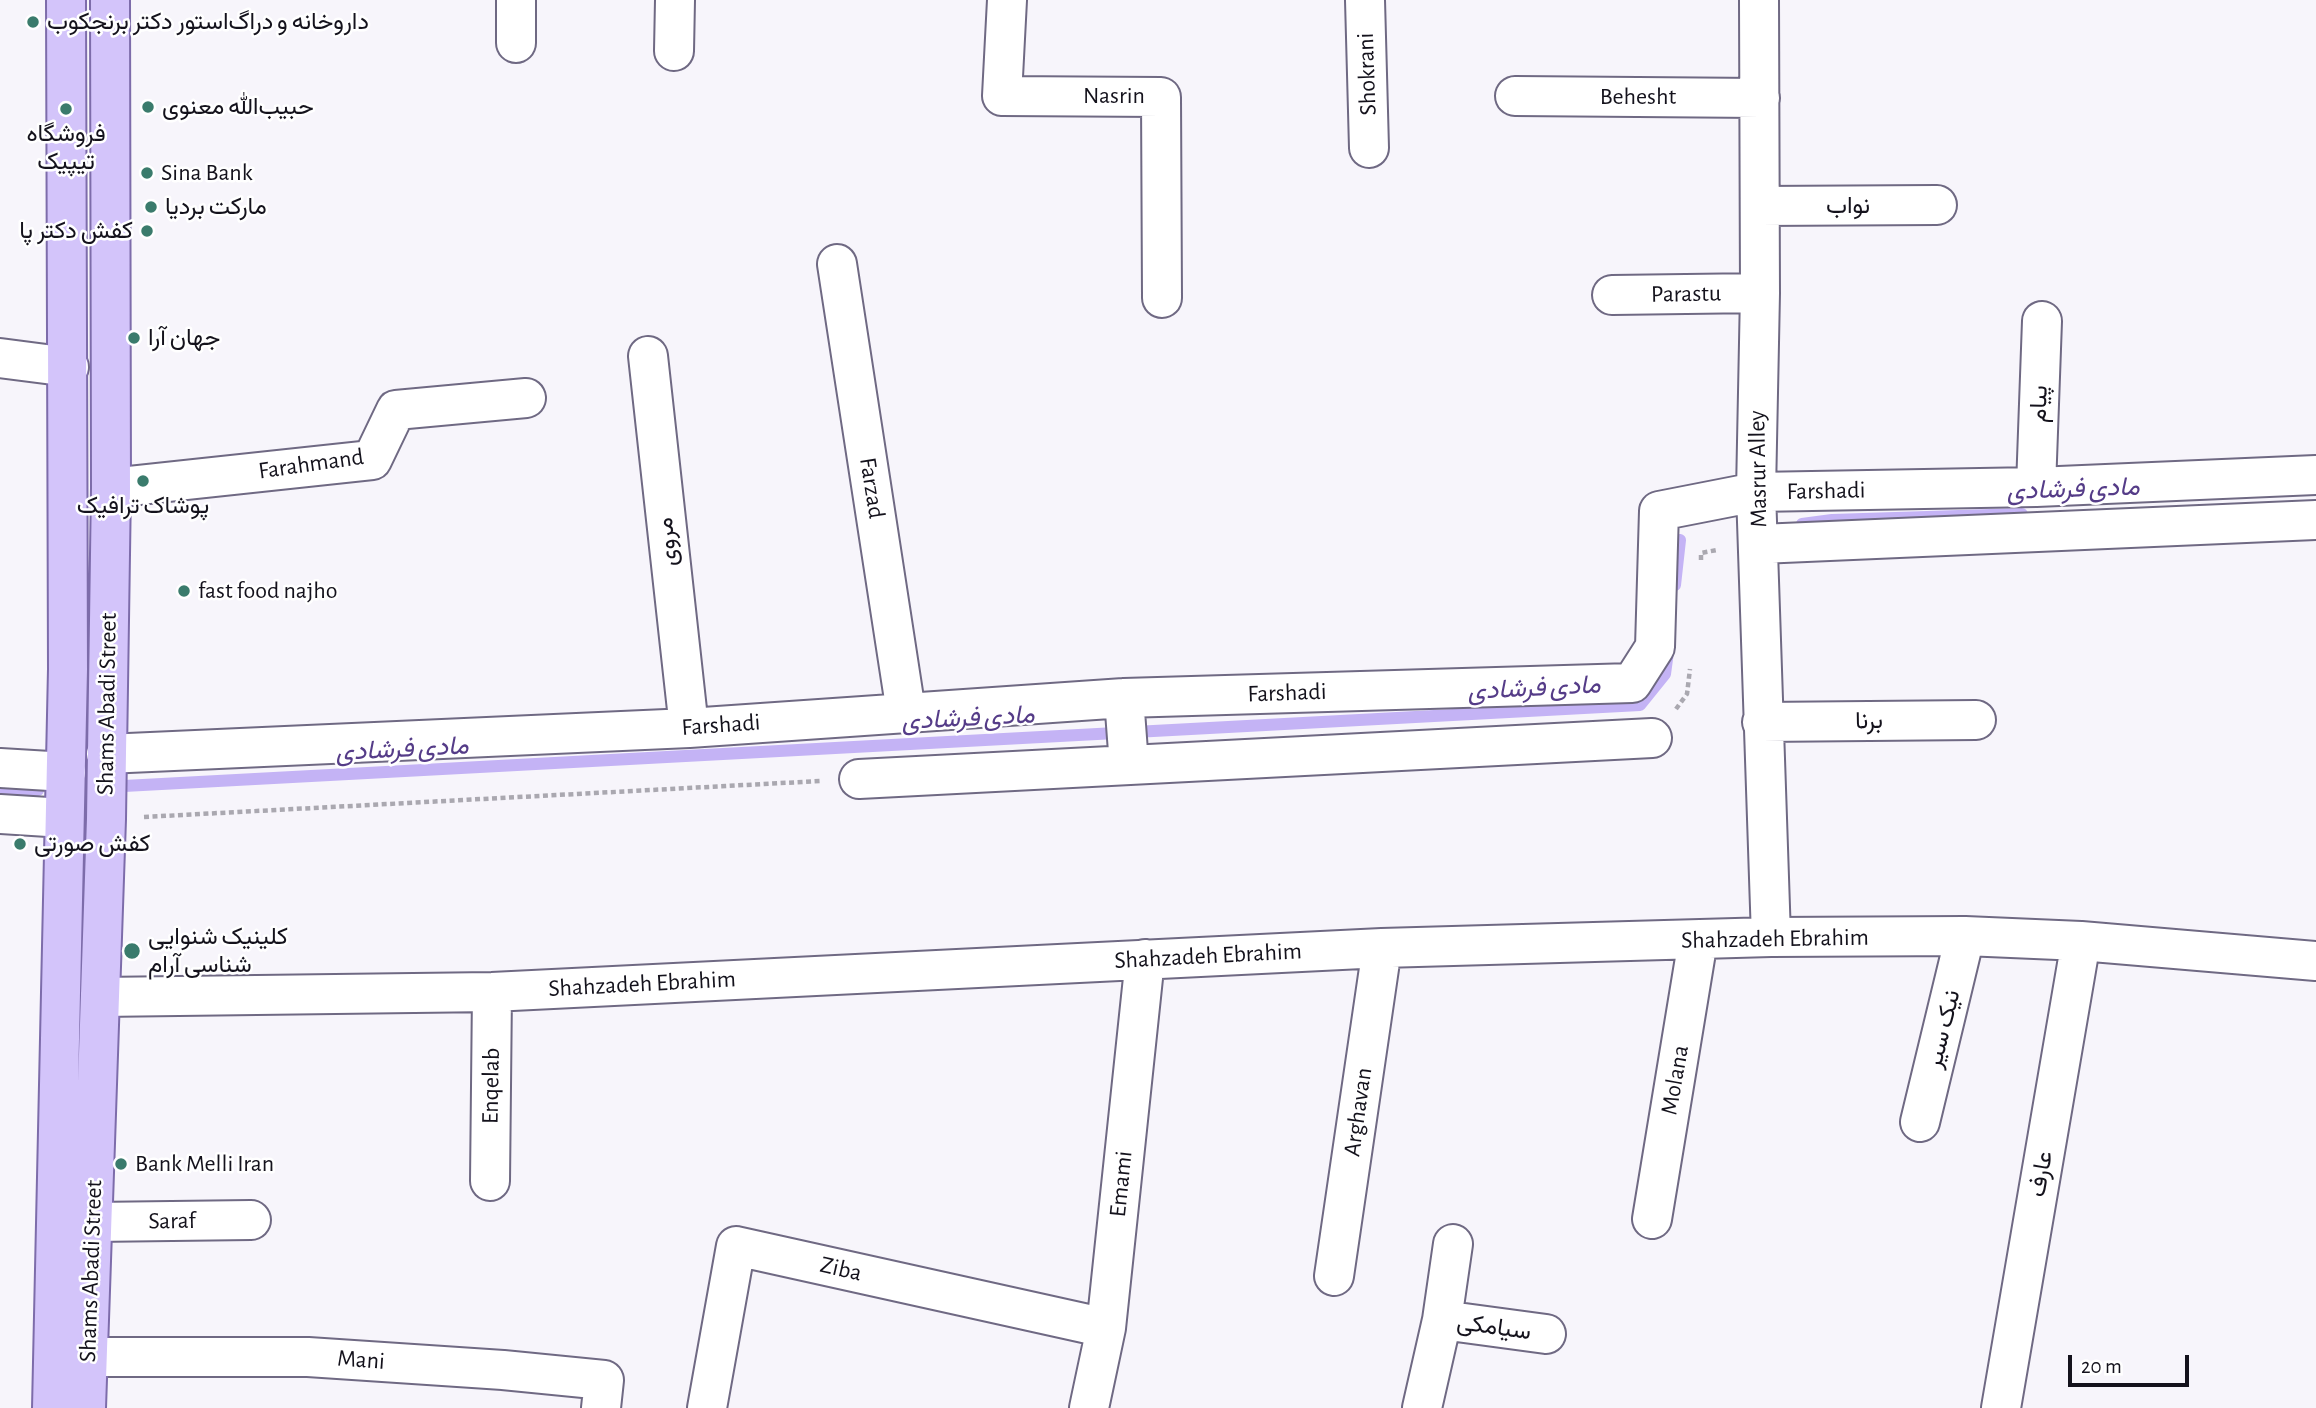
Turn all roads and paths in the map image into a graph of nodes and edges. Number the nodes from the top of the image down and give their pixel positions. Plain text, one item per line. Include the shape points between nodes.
1 (66, 0) edge
2 (110, 0) edge
3 (516, 0) edge
4 (676, 0) edge
5 (1007, 0) edge
6 (1365, 0) edge
7 (1759, 0) edge
8 (516, 43) dead end
9 (674, 51) dead end
10 (1515, 96) dead end
11 (1760, 97) junction
12 (1369, 148) dead end
13 (1937, 205) dead end
14 (1760, 206) junction
15 (837, 264) dead end
16 (1760, 293) junction
17 (1612, 295) dead end
18 (1162, 299) dead end
19 (2042, 321) dead end
20 (648, 356) dead end
21 (0, 358) edge
22 (69, 366) junction
23 (526, 398) dead end
24 (2316, 475) edge
25 (2036, 487) junction
26 (111, 488) junction
27 (1756, 492) junction
28 (2316, 520) edge
29 (1760, 544) junction
30 (1124, 698) junction
31 (906, 712) junction
32 (1976, 720) dead end
33 (1762, 722) junction
34 (689, 728) junction
35 (1652, 738) dead end
36 (106, 754) junction
37 (1129, 765) junction
38 (0, 768) edge
39 (66, 772) junction
40 (859, 779) joint
41 (0, 814) edge
42 (64, 818) junction
43 (106, 819) junction
44 (1965, 936) junction
45 (1771, 937) junction
46 (1698, 940) junction
47 (2081, 941) junction
48 (1382, 948) junction
49 (1145, 959) junction
50 (2316, 961) edge
51 (492, 992) junction
52 (100, 997) junction
53 (1920, 1122) dead end
54 (490, 1181) dead end
55 (1652, 1219) dead end
56 (251, 1220) dead end
57 (93, 1222) junction
58 (1453, 1244) dead end
59 (1334, 1276) dead end
60 (1442, 1320) junction
61 (1106, 1328) junction
62 (1546, 1334) dead end
63 (88, 1357) junction
64 (52, 1408) edge
65 (86, 1408) edge
66 (601, 1408) edge
67 (707, 1408) edge
68 (1089, 1408) edge
69 (1422, 1408) edge
70 (2001, 1408) edge

1 - 22 main road, Shams Abadi Street
2 - 26 main road, Shams Abadi Street
3 - 8 street
4 - 9 street
5 - 18 street, Nasrin via 1002,96 1161,97
6 - 12 street, Shokrani
7 - 11 street, Masrur Alley
10 - 11 street, Behesht
11 - 14 street, Masrur Alley
13 - 14 street, نواب
14 - 16 street, Masrur Alley
15 - 31 street, Farzad
16 - 17 street, Parastu
16 - 27 street, Masrur Alley
19 - 25 street, پیام
20 - 34 street, مروی
21 - 22 street
22 - 39 main road, Shams Abadi Street
23 - 26 street, Farahmand via 397,410 372,460
24 - 25 street, Farshadi
25 - 27 street, Farshadi
26 - 36 main road, Shams Abadi Street
27 - 29 street, Masrur Alley
27 - 30 street, Farshadi via 1659,511 1655,647 1632,683
28 - 29 street, Farshadi
29 - 33 street, Masrur Alley
30 - 31 street, Farshadi
30 - 37 street
31 - 34 street, Farshadi
32 - 33 street, برنا
33 - 45 street, Masrur Alley
34 - 36 street, Farshadi
35 - 37 street
36 - 43 main road, Shams Abadi Street
37 - 40 street
38 - 39 street
39 - 42 main road, Shams Abadi Street
40 - 43 path
41 - 42 street
42 - 64 main road, Shams Abadi Street
43 - 52 main road, Shams Abadi Street
44 - 45 street, Shahzadeh Ebrahim
44 - 47 street, Shahzadeh Ebrahim
44 - 53 street, نیک سیر
45 - 46 street, Shahzadeh Ebrahim
46 - 48 street, Shahzadeh Ebrahim
46 - 55 street, Molana
47 - 50 street, Shahzadeh Ebrahim
47 - 70 street, عارف
48 - 49 street, Shahzadeh Ebrahim
48 - 59 street, Arghavan
49 - 51 street, Shahzadeh Ebrahim
49 - 61 street, Emami
51 - 52 street, Shahzadeh Ebrahim
51 - 54 street, Enqelab
52 - 57 main road, Shams Abadi Street
56 - 57 street, Saraf
57 - 63 main road, Shams Abadi Street
58 - 60 street
60 - 62 street, سیامکی
60 - 69 street
61 - 67 street, Ziba via 736,1246
61 - 68 street, Emami
63 - 65 main road, Shams Abadi Street
63 - 66 street, Mani via 308,1357 516,1371 604,1380

